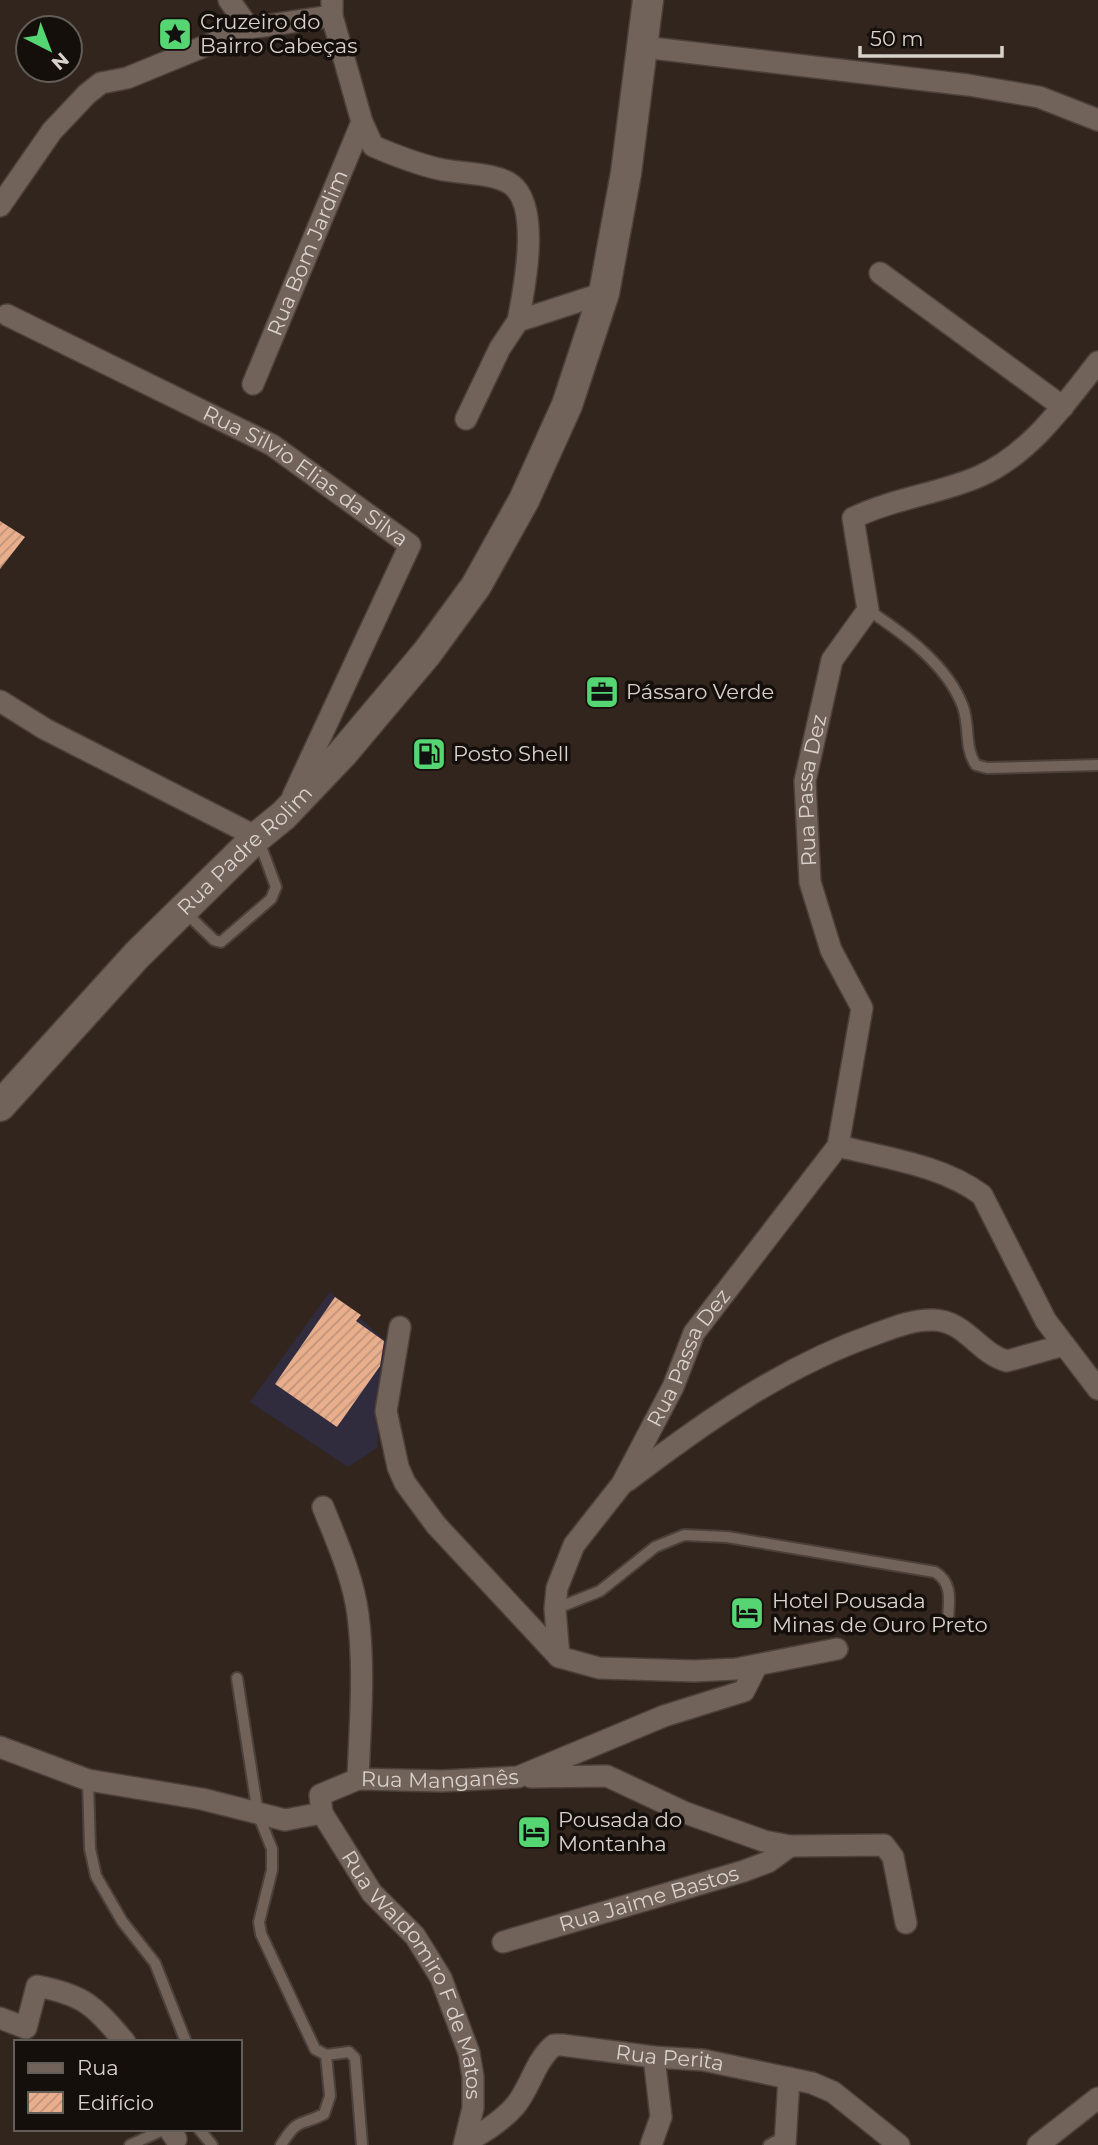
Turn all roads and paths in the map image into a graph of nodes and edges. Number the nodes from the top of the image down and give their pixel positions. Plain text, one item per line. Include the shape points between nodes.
1 (229, 0) edge
2 (648, 0) edge
3 (332, 8) edge
4 (249, 28) junction
5 (643, 47) junction
6 (1098, 120) edge
7 (362, 121) junction
8 (0, 206) edge
9 (880, 273) dead end
10 (604, 293) junction
11 (7, 315) dead end
12 (518, 321) junction
13 (1098, 362) edge
14 (253, 384) dead end
15 (1063, 407) junction
16 (466, 419) dead end
17 (868, 610) junction
18 (0, 701) edge
19 (1098, 765) edge
20 (284, 815) junction
21 (257, 837) junction
22 (183, 910) junction
23 (0, 1105) edge
24 (838, 1146) junction
25 (400, 1326) dead end
26 (1064, 1345) junction
27 (1098, 1389) edge
28 (622, 1484) junction
29 (323, 1507) dead end
30 (555, 1609) junction
31 (948, 1619) dead end
32 (837, 1649) dead end
33 (559, 1657) junction
34 (757, 1665) junction
35 (237, 1678) dead end
36 (0, 1747) edge
37 (518, 1777) junction
38 (358, 1779) junction
39 (88, 1780) junction
40 (322, 1813) junction
41 (258, 1814) junction
42 (790, 1846) junction
43 (906, 1923) dead end
44 (503, 1942) dead end
45 (0, 2018) edge
46 (123, 2040) edge
47 (185, 2040) edge
48 (326, 2055) junction
49 (654, 2057) junction
50 (789, 2078) junction
51 (1098, 2098) edge
52 (170, 2132) edge
53 (779, 2142) edge
54 (464, 2144) edge
55 (130, 2145) edge
56 (281, 2145) edge
57 (362, 2145) edge
58 (651, 2145) edge
59 (900, 2145) edge
60 (1038, 2145) edge

1 - 4 street
2 - 5 main road, Rua Padre Rolim
3 - 4 street
3 - 7 street
4 - 8 street via 127,78 101,83 52,131
5 - 6 street via 968,85 1039,97
5 - 10 main road, Rua Padre Rolim
7 - 12 street via 373,146 439,169 514,187 524,211 528,257
7 - 14 street, Rua Bom Jardim
9 - 15 street
10 - 12 street
10 - 20 main road, Rua Padre Rolim via 561,417 524,500 476,586 427,653
11 - 20 street, Rua Silvio Elias da Silva via 272,444 410,545
12 - 16 street
13 - 15 street
15 - 17 street via 1023,448 982,475 853,518
17 - 19 lane via 904,634 948,679 964,710 970,756 976,765
17 - 24 street, Rua Passa Dez via 832,660 805,780 810,882 831,950 862,1008
18 - 21 street via 45,729
20 - 21 main road, Rua Padre Rolim
21 - 22 main road, Rua Padre Rolim
21 - 22 lane via 276,887 271,899 221,942
22 - 23 main road, Rua Padre Rolim
24 - 26 street via 956,1179 982,1195 1046,1321
24 - 28 street, Rua Passa Dez via 694,1333 673,1387
25 - 33 street via 386,1411 405,1483 468,1562
26 - 27 street
26 - 28 street via 998,1359 959,1326 933,1320 903,1324 790,1371 701,1425
28 - 30 street, Rua Passa Dez via 574,1545 557,1588
29 - 38 street via 346,1566 358,1615 362,1651
30 - 31 lane via 600,1591 669,1540 698,1535 935,1572 949,1589
30 - 33 street, Rua Passa Dez
32 - 34 street
33 - 34 street via 599,1668 694,1671
34 - 37 street, Rua Manganês via 744,1691 664,1716
35 - 41 lane
36 - 39 street
37 - 38 street, Rua Manganês
37 - 42 street, Rua Jaime Bastos via 607,1776 705,1821
38 - 40 street, Rua Manganês via 320,1795
39 - 41 street via 202,1799
39 - 47 lane via 90,1849 96,1875 122,1921 155,1963
40 - 41 street via 285,1820
40 - 54 street, Rua Waldomiro F de Matos via 372,1894 415,1936 434,1963 469,2053 473,2077 473,2108
41 - 48 lane via 272,1849 272,1870 259,1922 261,1934 315,2049
42 - 43 street, Rua Jaime Bastos via 884,1845 893,1857
42 - 44 street, Rua Jaime Bastos via 768,1862 744,1871
45 - 46 street via 26,2028 37,1986 83,1999
48 - 56 lane via 329,2105 324,2114 295,2126
48 - 57 lane via 349,2052 355,2058
49 - 50 street, Rua Perita via 703,2060
49 - 54 street, Rua Perita via 554,2045 538,2061 515,2106
49 - 58 street via 661,2117
50 - 53 street
50 - 59 street, Rua Perita via 833,2092
51 - 60 street
52 - 55 lane

